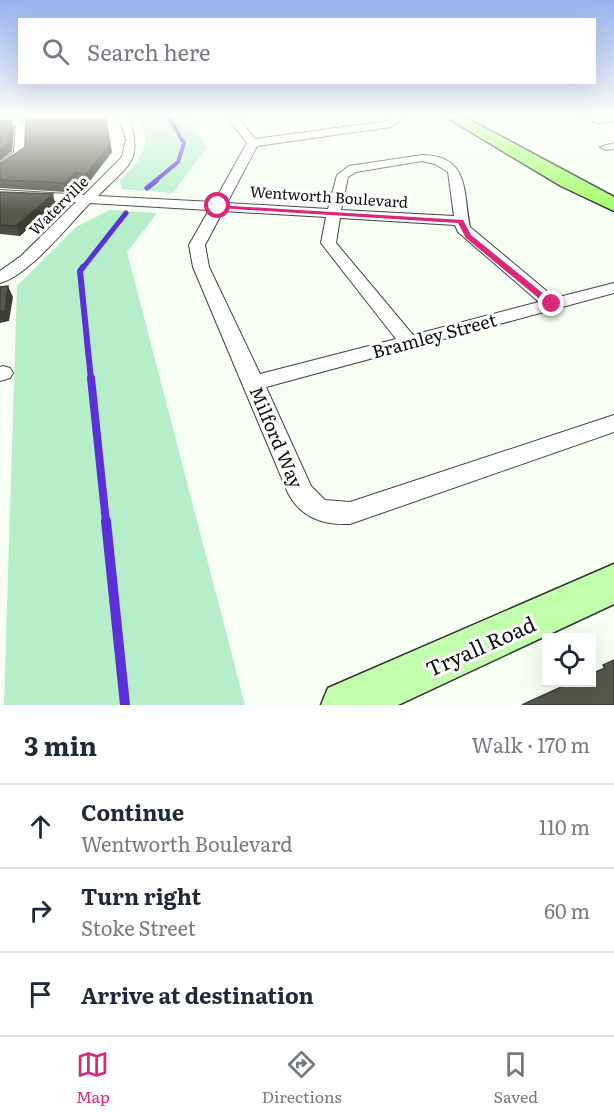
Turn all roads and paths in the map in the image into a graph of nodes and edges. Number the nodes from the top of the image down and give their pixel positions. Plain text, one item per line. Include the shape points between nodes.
1 (20, 147) edge
2 (130, 147) edge
3 (251, 147) edge
4 (508, 147) edge
5 (523, 147) edge
6 (0, 169) edge
7 (0, 194) edge
8 (86, 200) junction
9 (614, 200) edge
10 (614, 205) edge
11 (218, 206) junction
12 (333, 213) junction
13 (461, 221) junction
14 (0, 278) edge
15 (614, 288) edge
16 (552, 304) junction
17 (408, 341) junction
18 (254, 383) junction
19 (614, 423) edge
20 (614, 584) edge
21 (345, 705) edge

1 - 6 street via 20,153
2 - 8 street, Waterville via 128,158
3 - 11 street, Milford Way
4 - 10 main road
5 - 9 main road
7 - 8 street, Wentworth Boulevard
8 - 11 street, Wentworth Boulevard
8 - 14 street, Waterville via 14,271
11 - 12 street, Wentworth Boulevard
11 - 18 street, Milford Way via 196,252
12 - 13 street, Wentworth Boulevard
12 - 13 street via 346,172 426,158 440,160 454,171
12 - 17 street via 328,243
13 - 16 street via 468,236
15 - 16 street, Bramley Street
16 - 17 street, Bramley Street
17 - 18 street, Bramley Street
18 - 19 street, Milford Way via 301,493 308,504 334,514 350,513
20 - 21 street, Tryall Road

